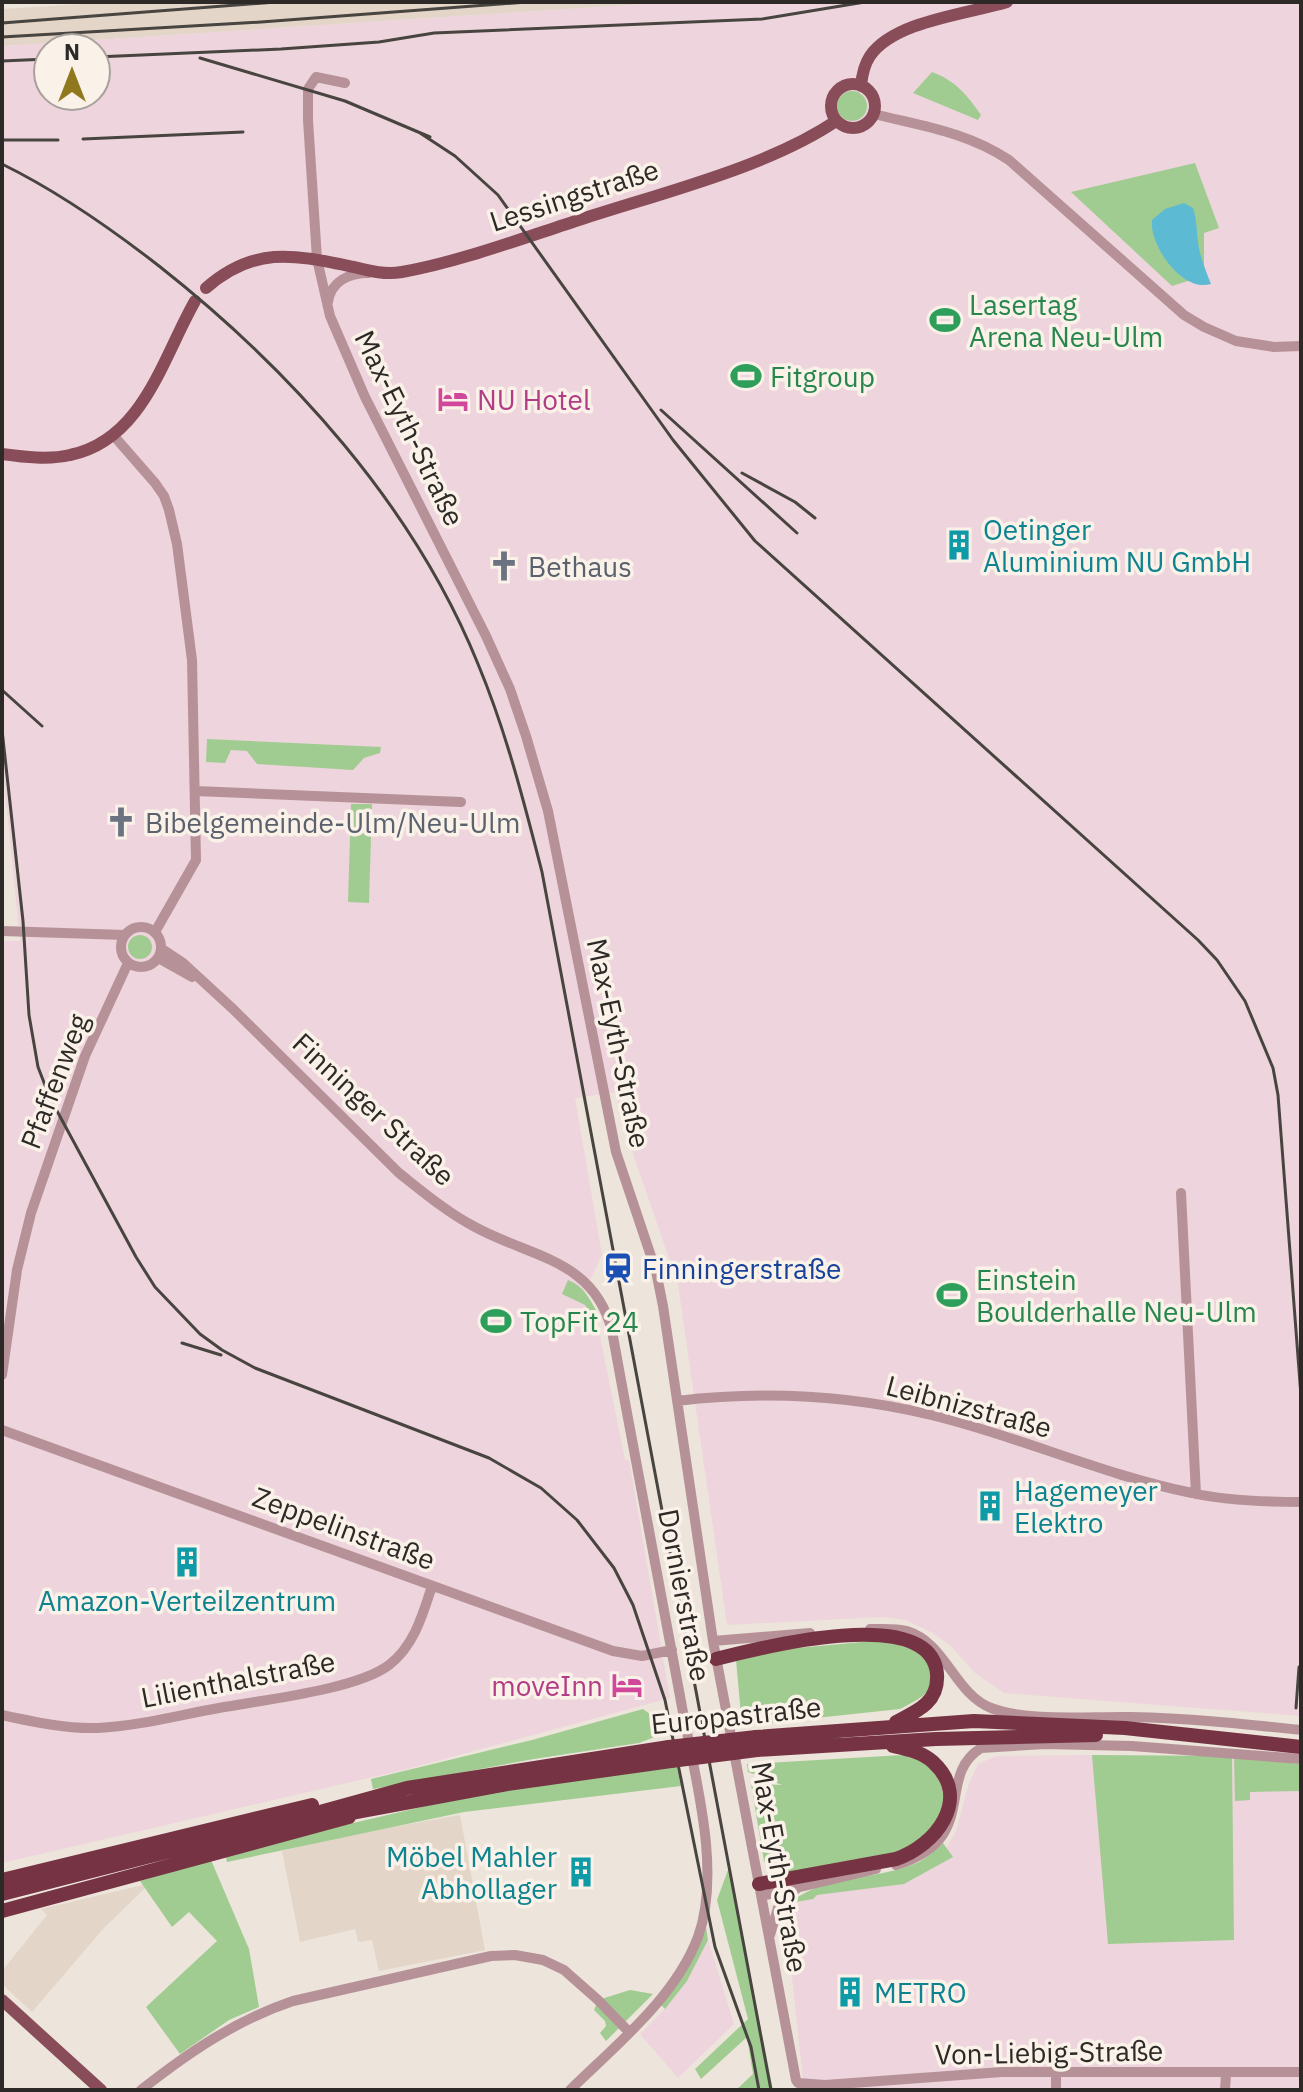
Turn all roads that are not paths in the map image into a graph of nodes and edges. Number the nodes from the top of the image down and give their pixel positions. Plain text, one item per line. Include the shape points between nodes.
1 (1007, 2) edge
2 (345, 83) dead end
3 (861, 86) junction
4 (874, 114) junction
5 (836, 121) junction
6 (317, 259) junction
7 (380, 273) junction
8 (206, 288) dead end
9 (195, 301) dead end
10 (330, 316) junction
11 (1301, 346) edge
12 (114, 436) junction
13 (2, 454) edge
14 (195, 791) junction
15 (461, 802) dead end
16 (152, 930) junction
17 (2, 931) edge
18 (124, 937) junction
19 (160, 954) junction
20 (131, 965) junction
21 (1181, 1193) dead end
22 (602, 1302) joint
23 (2, 1375) edge
24 (677, 1401) junction
25 (2, 1430) edge
26 (1196, 1494) junction
27 (1301, 1502) edge
28 (432, 1586) junction
29 (713, 1641) junction
30 (672, 1650) junction
31 (716, 1659) junction
32 (2, 1715) edge
33 (1048, 1716) junction
34 (974, 1721) junction
35 (889, 1725) junction
36 (1301, 1730) edge
37 (961, 1738) junction
38 (1205, 1738) junction
39 (877, 1742) junction
40 (756, 1743) junction
41 (1045, 1744) junction
42 (1301, 1747) edge
43 (670, 1754) junction
44 (1301, 1759) edge
45 (407, 1788) junction
46 (377, 1810) junction
47 (280, 1823) junction
48 (4, 1878) edge
49 (800, 1885) junction
50 (760, 1890) junction
51 (2, 1894) edge
52 (2, 1911) edge
53 (769, 1941) junction
54 (2, 2000) edge
55 (629, 2032) junction
56 (1056, 2071) junction
57 (1301, 2072) edge
58 (1226, 2074) junction
59 (798, 2083) joint
60 (882, 2086) edge
61 (101, 2090) edge
62 (141, 2090) edge
63 (570, 2090) edge
64 (1056, 2090) edge
65 (1225, 2090) edge

1 - 3 main road via 885,40 868,58
2 - 6 street, Max-Eyth-Straße via 316,77 308,89
3 - 4 main road via 871,94
3 - 5 main road via 847,85 835,93 831,104
4 - 5 main road, Lessingstraße via 855,128
4 - 11 street, Lessingstraße via 953,132 994,150 1163,298 1204,327 1236,341
5 - 7 main road, Lessingstraße via 796,144 685,185 433,264
6 - 7 main road, Lessingstraße
6 - 8 main road, Lessingstraße via 286,255 254,260
6 - 10 street, Max-Eyth-Straße
7 - 10 street via 354,274 335,285 328,298
9 - 12 main road via 137,410
10 - 24 street, Max-Eyth-Straße via 360,387 486,636 526,736 548,811 616,1152 656,1271
12 - 13 main road via 70,455
12 - 14 street via 164,496 174,527 192,660
14 - 15 street
14 - 16 street via 196,860
16 - 18 street via 136,928
16 - 19 street
17 - 18 street
18 - 20 street via 121,951
19 - 20 street via 146,967
19 - 22 street, Finninger Straße via 183,963 427,1196 476,1228 578,1274
20 - 23 street, Pfaffenweg via 129,978 116,992 85,1056 31,1213
21 - 26 street
22 - 30 street, Dornierstraße via 612,1331
24 - 26 street, Leibnizstraße via 785,1396 922,1413
24 - 29 street, Max-Eyth-Straße
25 - 28 street, Zeppelinstraße
26 - 27 street, Leibnizstraße
28 - 30 street, Zeppelinstraße via 628,1655
28 - 32 street, Lilienthalstraße via 407,1646 387,1667 356,1681 99,1728
29 - 31 street, Max-Eyth-Straße
29 - 33 street via 864,1629 907,1631 930,1644 977,1699 992,1708
30 - 55 street, Dornierstraße via 706,1839 705,1902 699,1932 681,1972
31 - 35 highway via 784,1642 905,1638 925,1649 934,1662 937,1685 928,1704
31 - 50 street, Max-Eyth-Straße
33 - 34 highway
33 - 36 street via 1179,1719
34 - 35 highway, Europastraße
34 - 38 highway, Europastraße via 1125,1728
35 - 40 highway, Europastraße
37 - 38 highway, Europastraße
37 - 39 highway, Europastraße
37 - 41 highway
38 - 42 highway, Europastraße
39 - 40 highway, Europastraße
39 - 50 highway via 934,1763 948,1787 943,1825 914,1853
40 - 43 highway, Europastraße, bridge
41 - 44 street
41 - 49 street via 992,1746 972,1754 960,1772 948,1828 917,1858
43 - 45 highway, Europastraße via 504,1771
43 - 46 highway, Europastraße
45 - 47 highway, Europastraße
45 - 48 highway
46 - 47 highway, Europastraße
46 - 52 highway
47 - 51 highway, Europastraße
49 - 50 street
49 - 53 street via 778,1908
50 - 53 street, Max-Eyth-Straße
53 - 59 street, Max-Eyth-Straße
54 - 61 main road
55 - 62 street via 556,1965 530,1957 491,1956 272,2008 187,2053
55 - 63 street, Dornierstraße
56 - 58 street, Von-Liebig-Straße
56 - 60 street, Von-Liebig-Straße
56 - 64 street
57 - 58 street, Von-Liebig-Straße
58 - 65 street
59 - 60 street, Von-Liebig-Straße

